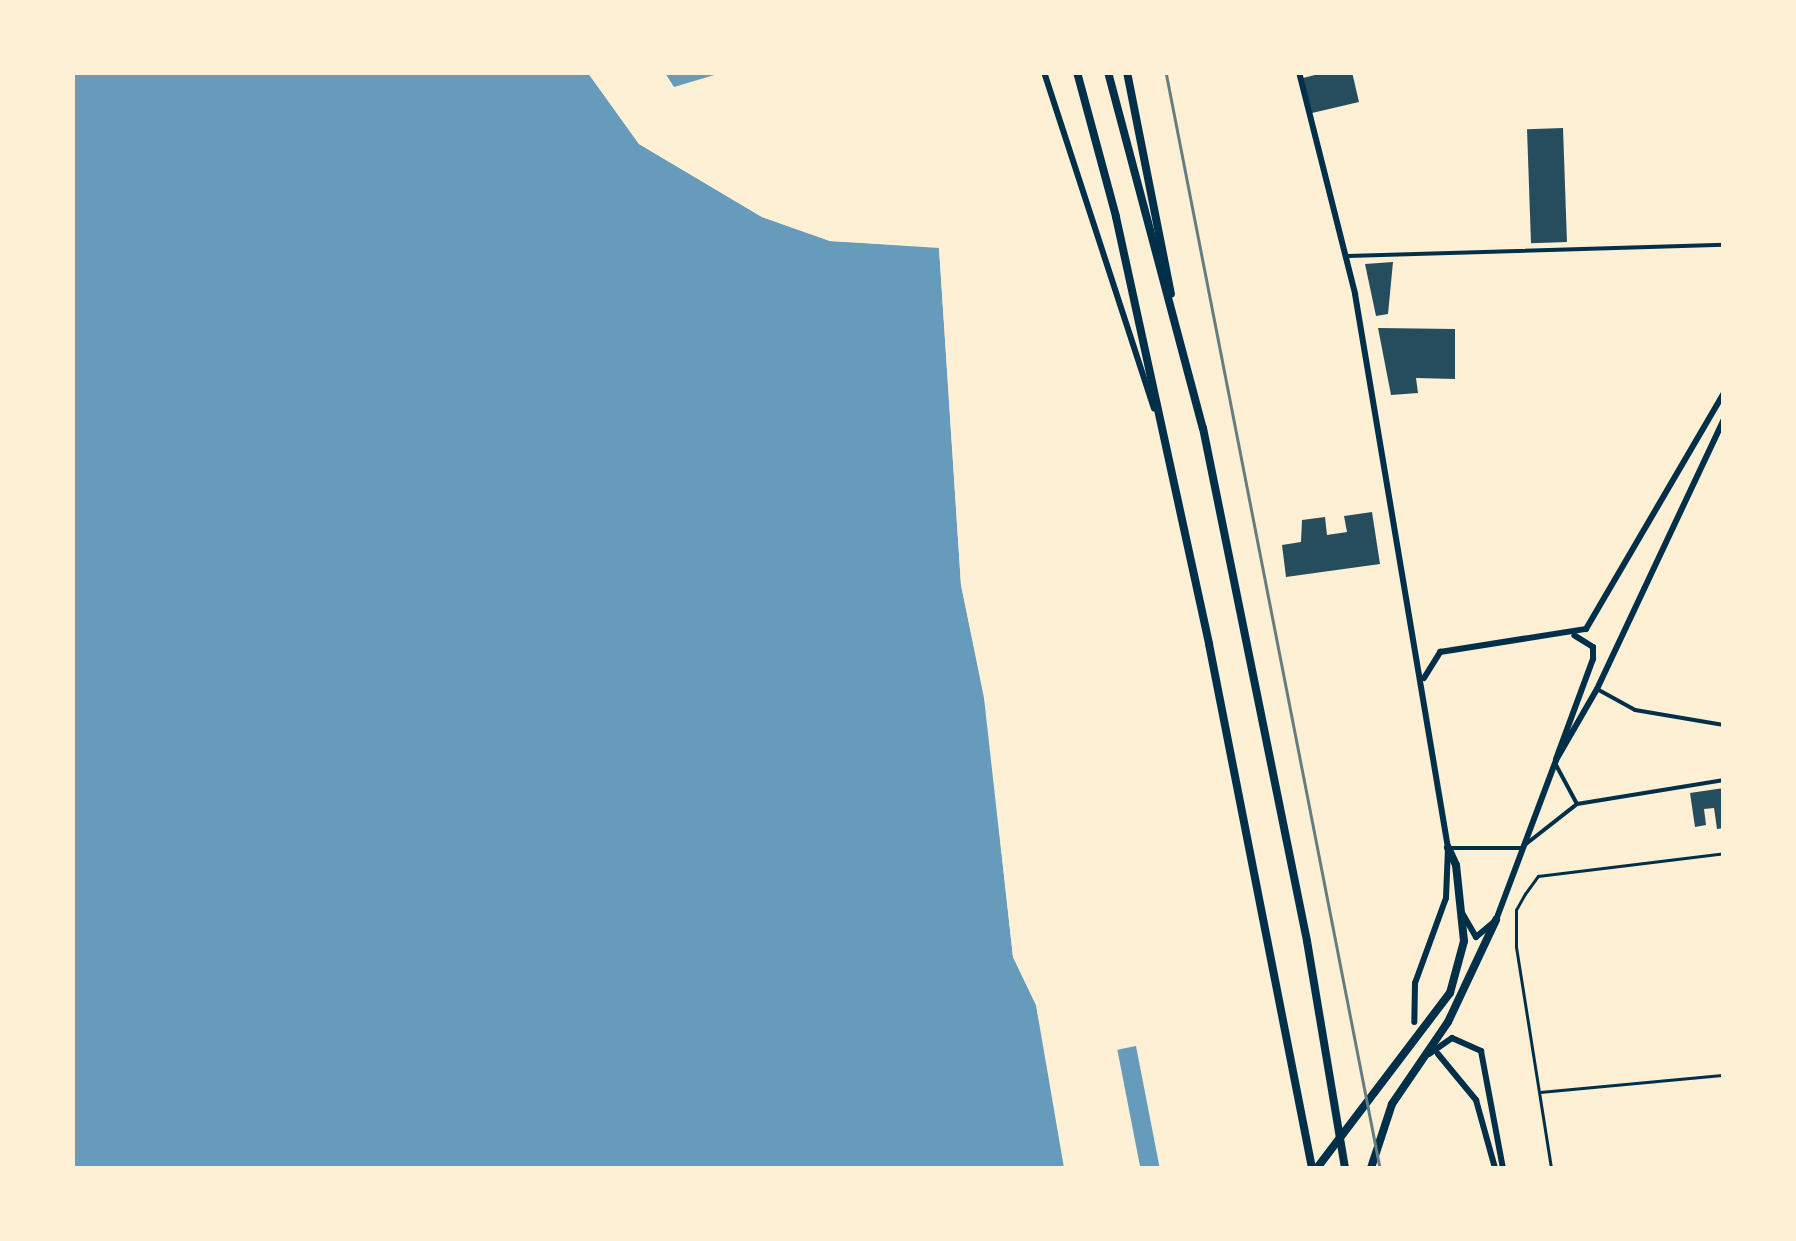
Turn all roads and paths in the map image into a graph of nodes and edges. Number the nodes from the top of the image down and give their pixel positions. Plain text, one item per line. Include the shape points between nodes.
1 (1044, 72) edge
2 (1077, 72) edge
3 (1108, 72) edge
4 (1128, 72) edge
5 (1300, 72) edge
6 (1724, 245) edge
7 (1347, 256) junction
8 (1171, 294) junction
9 (1724, 393) edge
10 (1724, 419) edge
11 (1162, 431) junction
12 (1568, 634) junction
13 (1423, 681) junction
14 (1597, 689) junction
15 (1724, 725) edge
16 (1556, 760) junction
17 (1724, 780) edge
18 (1578, 804) junction
19 (1525, 847) junction
20 (1448, 848) junction
21 (1724, 853) edge
22 (1462, 911) junction
23 (1496, 920) junction
24 (1414, 1022) dead end
25 (1438, 1054) dead end
26 (1411, 1074) junction
27 (1724, 1075) edge
28 (1539, 1092) junction
29 (1315, 1168) edge
30 (1345, 1168) edge
31 (1371, 1168) edge
32 (1495, 1168) edge
33 (1503, 1168) edge
34 (1551, 1168) edge

1 - 11 main road
2 - 11 highway
3 - 8 highway via 1157,267
4 - 8 highway
5 - 7 main road
6 - 7 street
7 - 13 main road
8 - 30 highway via 1297,888
9 - 12 main road via 1594,620
10 - 14 main road
11 - 29 highway
12 - 13 main road via 1440,652
12 - 16 main road via 1593,647 1593,659
13 - 20 main road
14 - 15 street via 1634,710
14 - 16 main road
16 - 18 street via 1558,778
16 - 19 main road
17 - 18 street
18 - 19 street
19 - 20 street
19 - 23 main road
20 - 22 highway
20 - 24 main road via 1446,898 1415,983
21 - 28 path via 1538,876 1516,910
22 - 23 main road via 1476,937
22 - 29 highway via 1456,978 1410,1052
23 - 26 highway via 1454,1010
25 - 32 main road via 1476,1100
26 - 31 highway via 1382,1129
26 - 33 main road via 1446,1040 1476,1046 1490,1072
27 - 28 path
28 - 34 path

